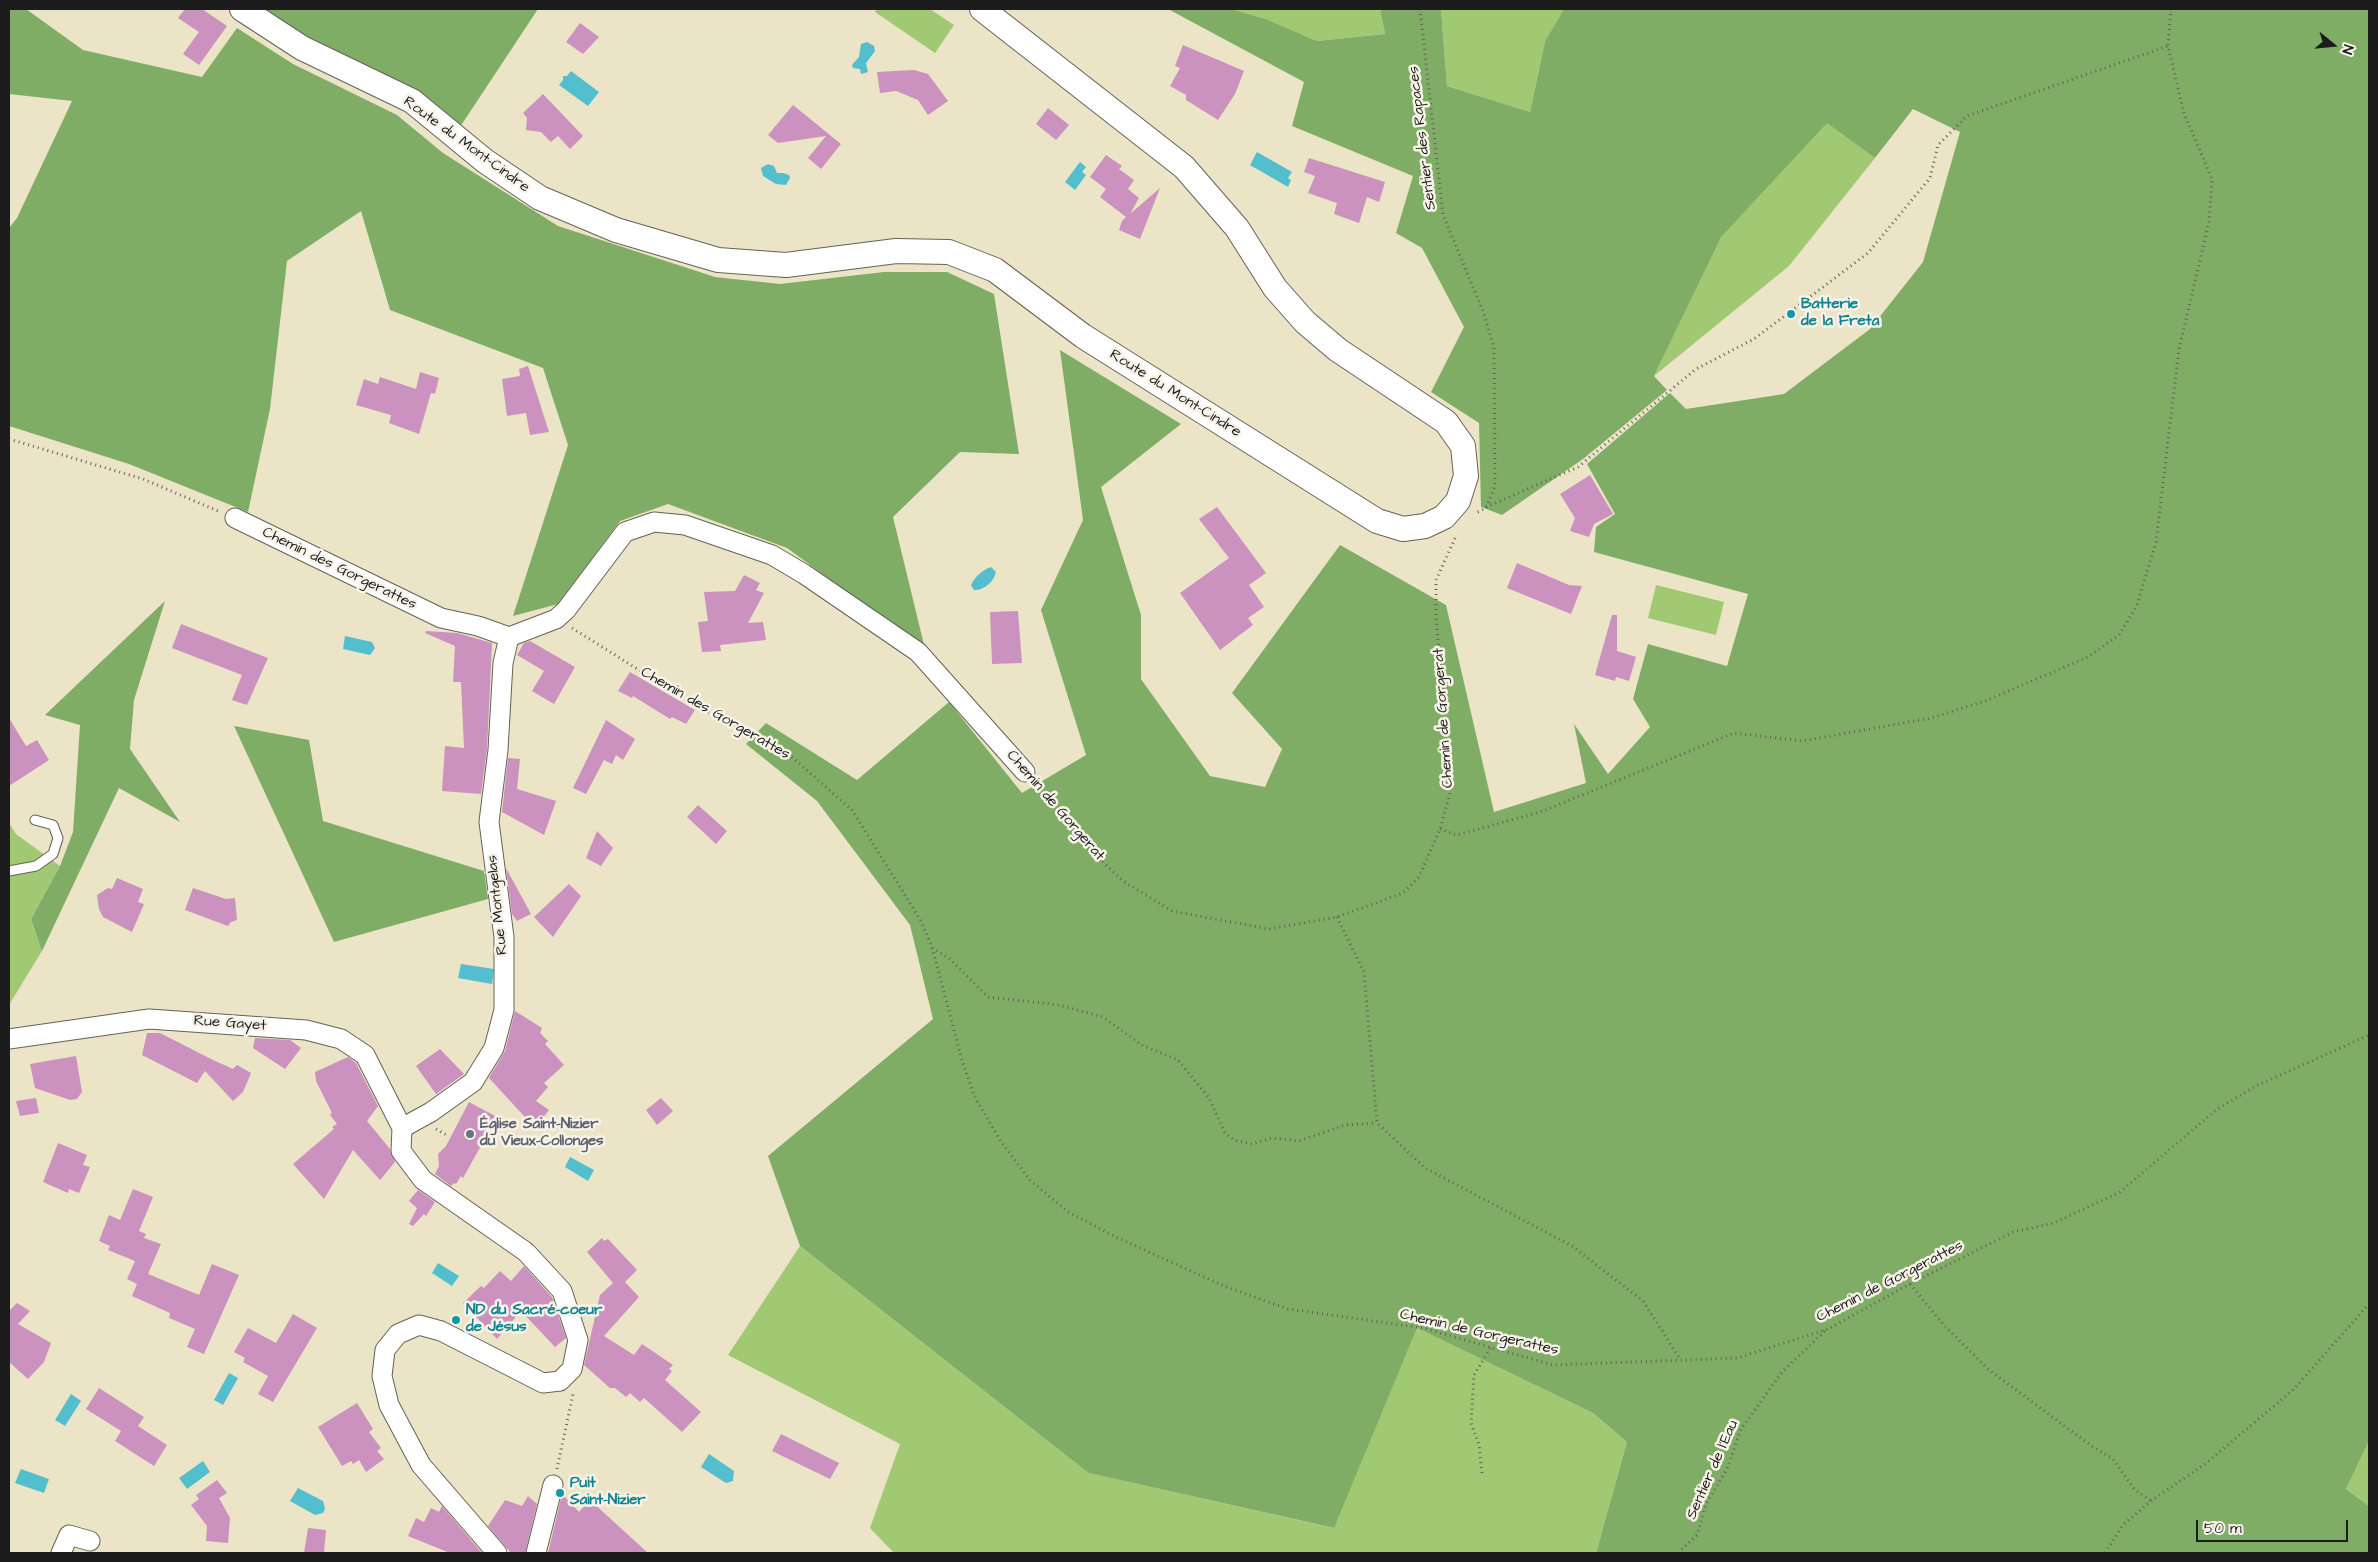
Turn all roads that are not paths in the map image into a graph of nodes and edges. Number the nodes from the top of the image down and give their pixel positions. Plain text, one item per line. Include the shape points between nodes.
1 (242, 9) edge
2 (982, 9) edge
3 (235, 518) road end
4 (509, 637) junction
5 (1025, 772) road end
6 (35, 820) dead end
7 (9, 871) edge
8 (10, 1036) edge
9 (402, 1128) junction
10 (553, 1485) road end
11 (90, 1541) dead end
12 (61, 1553) edge
13 (496, 1553) edge
14 (536, 1553) edge

1 - 2 street, Route du Mont-Cindre via 302,48 412,101 485,162 540,198 616,230 718,260 786,265 896,251 949,252 995,270 1083,336 1377,521 1403,529 1425,526 1444,517 1458,501 1466,476 1463,446 1446,422 1338,350 1306,322 1275,288 1237,228 1184,167
3 - 4 street, Chemin des Gorgerattes via 441,618
4 - 5 street, Chemin de Gorgerat via 556,619 626,532 654,522 685,525 772,554 918,652
4 - 9 street, Rue Montgelas via 503,663 498,750 489,822 504,937 504,1010 494,1048 473,1082
6 - 7 lane via 53,825 58,838 53,854 36,866
8 - 9 street, Rue Gayet via 149,1019 306,1030 341,1039 365,1055
9 - 13 street via 400,1151 423,1180 526,1252 562,1291 578,1340 572,1368 560,1381 543,1383 441,1331 419,1325 398,1334 385,1350 382,1376 389,1405 421,1465
10 - 14 street
11 - 12 street via 69,1535

